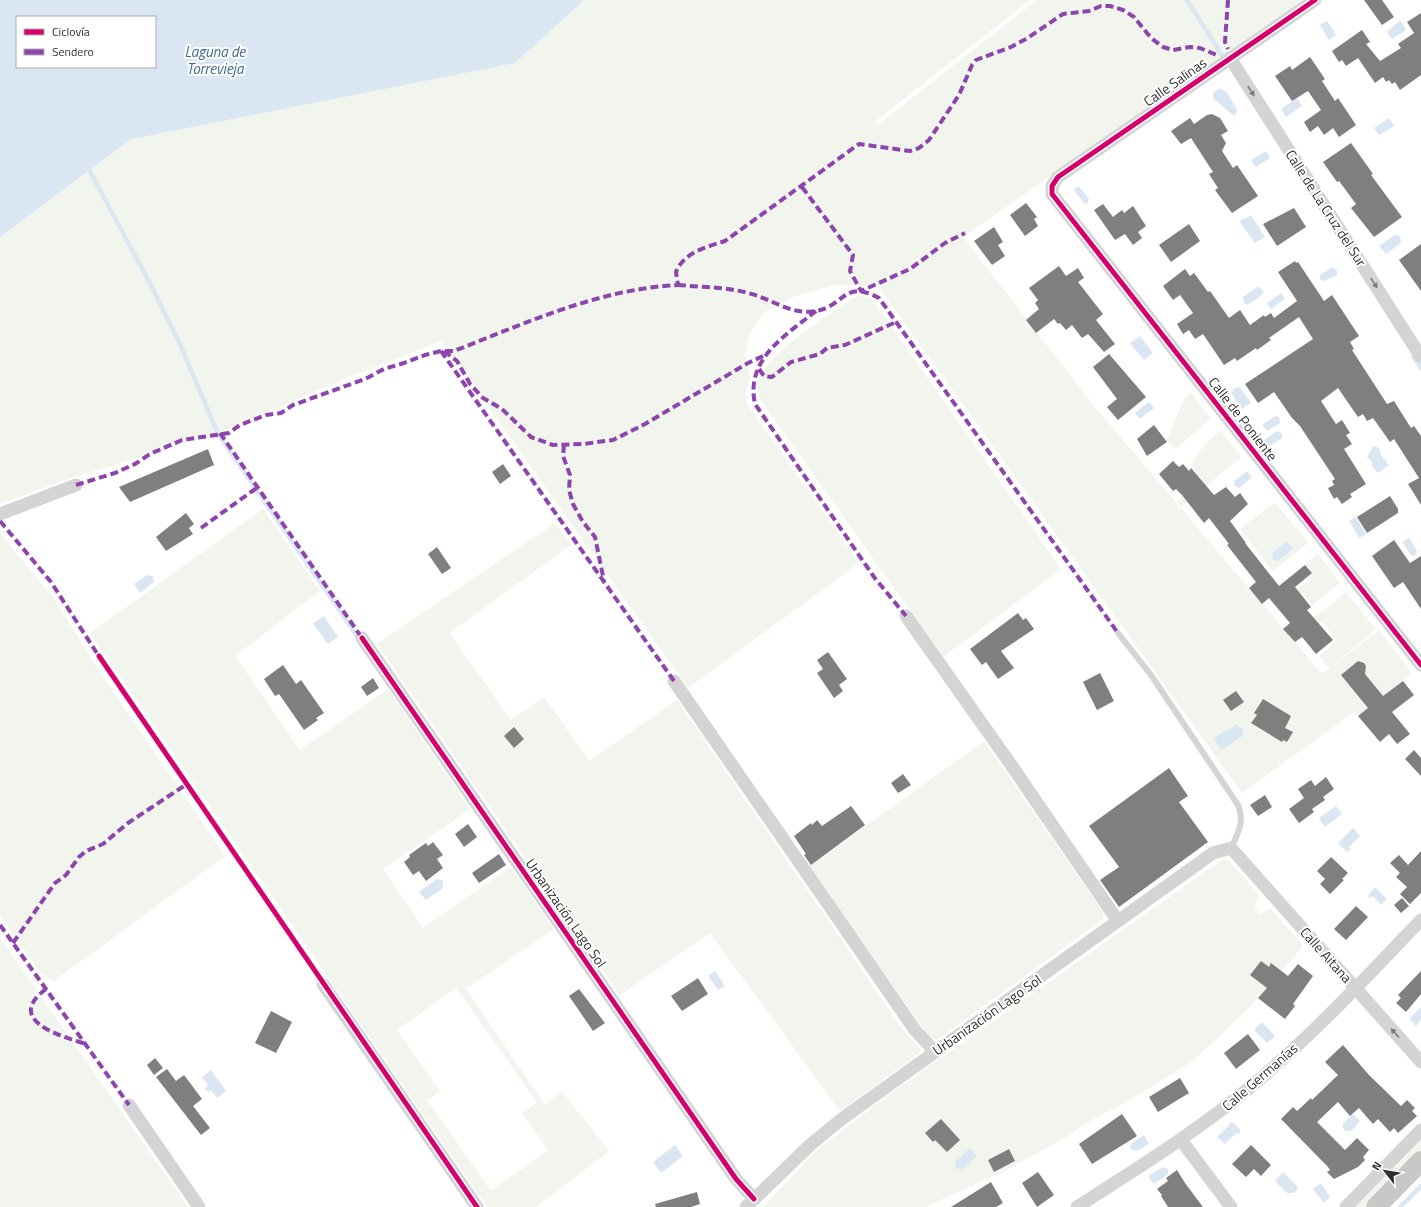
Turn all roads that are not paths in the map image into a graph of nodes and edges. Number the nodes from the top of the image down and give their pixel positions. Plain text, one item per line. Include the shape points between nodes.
1 (1315, 0) edge
2 (1230, 58) junction
3 (1052, 186) joint
4 (1421, 357) edge
5 (76, 484) dead end
6 (0, 514) edge
7 (906, 616) dead end
8 (1118, 633) dead end
9 (362, 638) dead end
10 (1421, 665) edge
11 (674, 681) dead end
12 (1231, 848) junction
13 (1421, 920) edge
14 (1118, 921) junction
15 (323, 984) dead end
16 (1355, 988) junction
17 (935, 1052) junction
18 (1421, 1062) edge
19 (128, 1105) dead end
20 (1421, 1130) edge
21 (1181, 1140) junction
22 (1421, 1161) edge
23 (1421, 1176) edge
24 (750, 1203) edge
25 (199, 1207) edge
26 (477, 1207) edge
27 (1077, 1207) edge
28 (1231, 1207) edge
29 (1346, 1207) edge
30 (1376, 1207) edge
31 (1391, 1207) edge

1 - 2 street, Calle Salinas
2 - 3 street, Calle Salinas via 1058,177
2 -> 4 street, Calle de La Cruz del Sur
3 - 10 street, Calle de Poniente via 1053,197
5 - 6 street
7 - 14 street
8 - 12 lane via 1151,675 1238,805 1241,811 1241,824
9 - 24 street, Urbanización Lago Sol via 732,1173
11 - 17 street via 915,1030
12 - 14 street, Urbanización Lago Sol via 1213,853
12 - 16 street, Calle Aitana
13 - 16 street, Calle Germanías
14 - 17 street, Urbanización Lago Sol
15 - 26 street
18 -> 16 street, Calle Aitana
16 - 21 street, Calle Germanías via 1255,1084
17 - 24 street, Urbanización Lago Sol via 843,1118 810,1145
19 - 25 street
20 - 29 street
21 - 27 street, Calle Germanías
21 - 28 street
22 - 30 main road
23 - 31 main road

